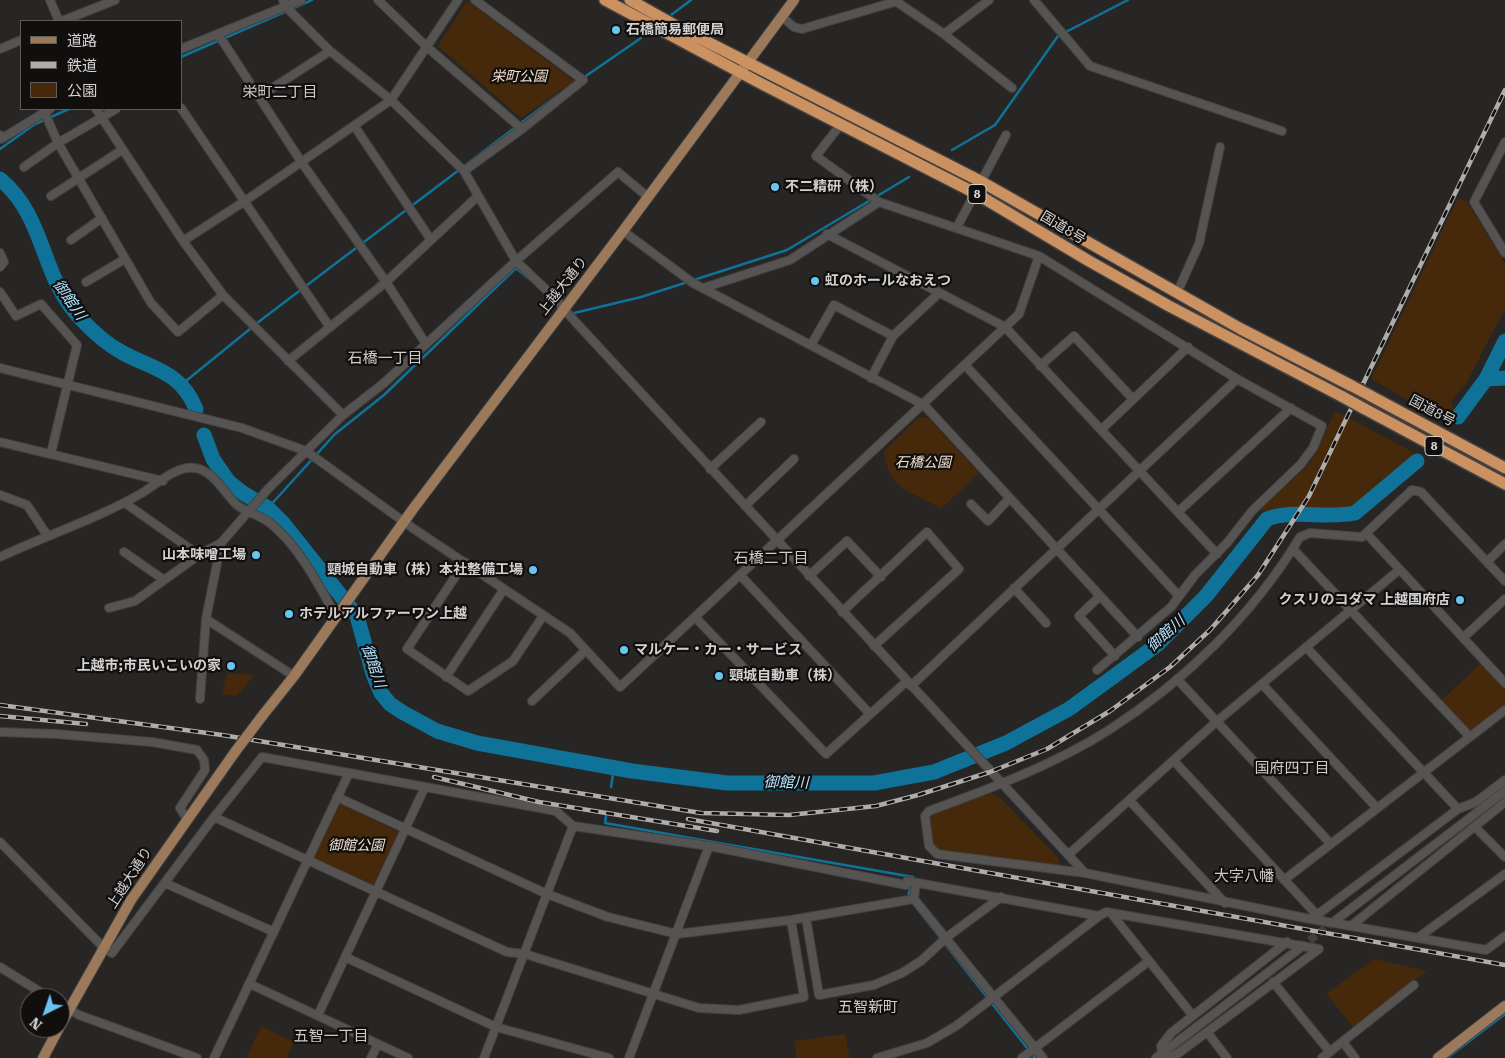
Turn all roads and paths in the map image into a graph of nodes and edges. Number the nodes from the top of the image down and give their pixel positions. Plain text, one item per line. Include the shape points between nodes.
1 (50, 0) edge
2 (114, 0) edge
3 (301, 0) edge
4 (378, 0) edge
5 (458, 0) edge
6 (475, 0) edge
7 (605, 0) edge
8 (630, 0) edge
9 (794, 0) edge
10 (990, 0) edge
11 (1034, 0) edge
12 (897, 1) edge
13 (284, 3) edge
14 (782, 17) junction
15 (59, 20) edge
16 (64, 20) edge
17 (218, 34) junction
18 (944, 34) junction
19 (20, 40) edge
20 (427, 47) junction
21 (0, 49) edge
22 (182, 49) edge
23 (330, 51) junction
24 (749, 62) junction
25 (741, 72) junction
26 (1012, 88) dead end
27 (260, 96) junction
28 (391, 100) junction
29 (182, 109) edge
30 (47, 110) edge
31 (97, 110) edge
32 (114, 110) edge
33 (101, 118) junction
34 (841, 124) junction
35 (355, 127) junction
36 (522, 129) junction
37 (1282, 131) dead end
38 (0, 135) edge
39 (1006, 135) dead end
40 (1505, 142) edge
41 (58, 143) junction
42 (1220, 147) dead end
43 (122, 150) junction
44 (1502, 158) edge
45 (302, 163) junction
46 (24, 168) dead end
47 (464, 171) junction
48 (79, 178) junction
49 (982, 182) junction
50 (975, 193) junction
51 (51, 196) dead end
52 (478, 196) junction
53 (648, 197) junction
54 (245, 201) junction
55 (877, 201) junction
56 (102, 218) junction
57 (957, 227) junction
58 (623, 231) junction
59 (827, 234) junction
60 (71, 240) dead end
61 (431, 240) junction
62 (183, 241) junction
63 (1505, 251) edge
64 (0, 254) edge
65 (1039, 256) junction
66 (125, 259) junction
67 (516, 261) junction
68 (0, 267) edge
69 (86, 282) dead end
70 (386, 282) junction
71 (703, 288) junction
72 (0, 292) edge
73 (939, 293) junction
74 (1177, 293) junction
75 (223, 295) junction
76 (563, 309) junction
77 (329, 326) junction
78 (1005, 327) junction
79 (893, 336) junction
80 (426, 344) junction
81 (811, 346) junction
82 (1188, 347) junction
83 (288, 361) junction
84 (966, 365) junction
85 (1040, 366) junction
86 (0, 368) edge
87 (871, 378) junction
88 (1237, 378) junction
89 (68, 384) junction
90 (1133, 399) junction
91 (924, 405) junction
92 (1291, 408) junction
93 (343, 415) junction
94 (761, 422) dead end
95 (1102, 430) junction
96 (0, 442) edge
97 (306, 451) junction
98 (51, 453) junction
99 (794, 460) dead end
100 (1505, 468) edge
101 (710, 469) junction
102 (1138, 470) junction
103 (163, 481) junction
104 (1505, 484) edge
105 (0, 495) edge
106 (1010, 498) junction
107 (125, 503) junction
108 (971, 504) dead end
109 (745, 506) junction
110 (1097, 509) junction
111 (249, 510) junction
112 (1178, 512) junction
113 (404, 521) junction
114 (1366, 533) junction
115 (47, 535) junction
116 (776, 541) junction
117 (220, 543) junction
118 (1505, 544) edge
119 (1056, 548) junction
120 (1293, 549) junction
121 (124, 552) dead end
122 (1217, 554) junction
123 (199, 555) junction
124 (0, 557) edge
125 (465, 562) junction
126 (1487, 562) junction
127 (1399, 570) junction
128 (740, 575) junction
129 (809, 576) junction
130 (881, 577) junction
131 (164, 580) junction
132 (1505, 581) edge
133 (1014, 588) junction
134 (504, 589) junction
135 (1100, 596) junction
136 (1179, 596) junction
137 (1505, 599) edge
138 (109, 608) dead end
139 (1352, 610) junction
140 (842, 612) junction
141 (338, 613) junction
142 (543, 616) junction
143 (695, 617) junction
144 (206, 618) junction
145 (1046, 624) dead end
146 (1138, 637) junction
147 (1463, 638) junction
148 (874, 646) junction
149 (1306, 647) junction
150 (586, 650) junction
151 (1115, 656) junction
152 (1097, 670) dead end
153 (294, 676) junction
154 (446, 677) junction
155 (1177, 679) junction
156 (1505, 683) edge
157 (909, 684) junction
158 (1262, 684) junction
159 (200, 699) dead end
160 (532, 701) dead end
161 (1505, 710) edge
162 (870, 714) junction
163 (1216, 722) junction
164 (0, 732) edge
165 (1470, 737) junction
166 (1174, 761) junction
167 (1424, 772) junction
168 (349, 773) junction
169 (1505, 780) edge
170 (1000, 783) junction
171 (424, 787) junction
172 (1505, 791) edge
173 (337, 797) junction
174 (1130, 801) junction
175 (1505, 802) edge
176 (1377, 808) junction
177 (1458, 809) junction
178 (214, 817) junction
179 (187, 819) junction
180 (573, 826) junction
181 (1475, 827) junction
182 (405, 829) junction
183 (0, 842) edge
184 (1331, 844) junction
185 (709, 846) junction
186 (1068, 855) junction
187 (1505, 857) edge
188 (307, 862) junction
189 (1085, 873) junction
190 (1505, 874) edge
191 (1284, 880) junction
192 (165, 883) junction
193 (916, 883) junction
194 (375, 893) junction
195 (547, 894) junction
196 (1001, 898) junction
197 (914, 899) junction
198 (1225, 903) junction
199 (1111, 912) junction
200 (1099, 916) junction
201 (1313, 917) junction
202 (806, 918) junction
203 (791, 920) junction
204 (1336, 920) tunnel mouth
205 (1351, 926) junction
206 (274, 932) junction
207 (677, 934) junction
208 (1505, 936) edge
209 (947, 937) junction
210 (1419, 937) junction
211 (1287, 942) junction
212 (103, 947) junction
213 (1300, 948) tunnel mouth
214 (525, 954) junction
215 (344, 957) junction
216 (1149, 961) junction
217 (0, 967) edge
218 (1273, 982) junction
219 (250, 984) junction
220 (1414, 985) dead end
221 (34, 988) edge
222 (654, 995) junction
223 (993, 997) junction
224 (70, 998) edge
225 (1505, 1006) edge
226 (70, 1009) edge
227 (318, 1015) junction
228 (1193, 1016) junction
229 (496, 1027) junction
230 (1207, 1032) junction
231 (54, 1038) edge
232 (1343, 1042) junction
233 (378, 1044) junction
234 (1035, 1048) junction
235 (1330, 1052) junction
236 (1159, 1056) edge
237 (43, 1058) edge
238 (197, 1058) edge
239 (214, 1058) edge
240 (370, 1058) edge
241 (408, 1058) edge
242 (484, 1058) edge
243 (610, 1058) edge
244 (628, 1058) edge
245 (877, 1058) edge
246 (1022, 1058) edge
247 (1043, 1058) edge
248 (1227, 1058) edge
249 (1322, 1058) edge
250 (1355, 1058) edge
251 (1438, 1058) edge

1 - 15 street
2 - 16 street
3 - 13 street
4 - 20 street
5 - 20 street
6 - 36 street via 583,80
7 - 25 highway, 国道8号 / 8
8 - 24 highway, 国道8号 / 8
9 - 14 main road, 上越大通り
10 - 18 street
11 - 37 street via 1090,66
12 - 14 street via 802,29
12 - 18 street
13 - 17 street
13 - 23 street
14 - 24 main road, 上越大通り
17 - 22 street
17 - 27 street
18 - 26 street
19 - 21 street
20 - 28 street
20 - 36 street
23 - 27 street
23 - 28 street
24 - 25 main road, 上越大通り
24 - 49 highway, 国道8号 / 8
25 - 34 highway, 国道8号 / 8
25 - 53 main road, 上越大通り
27 - 45 street
28 - 35 street
28 - 47 street
29 - 54 street
30 - 38 street via 2,138
30 - 41 street
31 - 33 street
32 - 33 street
33 - 41 street
33 - 43 street
34 - 50 highway, 国道8号 / 8
34 - 55 street via 816,156
35 - 45 street
35 - 61 street
36 - 47 street
39 - 49 street
40 - 44 street
41 - 46 street
41 - 48 street
42 - 74 street via 1199,244
43 - 48 street
43 - 62 street
44 - 63 street via 1474,202
45 - 54 street
45 - 70 street
47 - 52 street
48 - 51 street
48 - 56 street
49 - 50 street
49 - 74 highway, 国道8号 / 8
50 - 57 street
50 - 104 highway, 国道8号 / 8, bridge via 1169,306
52 - 61 street
52 - 67 street
53 - 58 main road, 上越大通り
53 - 67 street via 618,172
54 - 62 street
54 - 77 street
55 - 57 street
55 - 59 street
56 - 60 street
56 - 66 street
57 - 65 street
58 - 71 street
58 - 76 main road, 上越大通り
59 - 71 street via 790,260
59 - 73 street
61 - 70 street
62 - 75 street
64 - 68 street via 4,262
65 - 78 street via 1019,314
65 - 82 street
66 - 69 street
66 - 75 street via 151,303 178,332
67 - 76 street via 556,298
67 - 80 street
70 - 77 street
70 - 80 street
71 - 81 street
72 - 89 street via 16,316 41,304 77,345
73 - 78 street
73 - 79 street
74 - 100 highway, 国道8号 / 8, bridge
75 - 83 street
76 - 101 street
76 - 113 main road, 上越大通り
77 - 83 street
78 - 84 street
78 - 85 street
79 - 81 street via 834,305
79 - 87 street
80 - 93 street
81 - 87 street
82 - 88 street
82 - 90 street
83 - 93 street
84 - 91 street
84 - 110 street
85 - 90 street via 1074,336
85 - 95 street
86 - 89 street
87 - 91 street
88 - 92 street
88 - 102 street
89 - 97 street via 242,428
89 - 98 street
90 - 95 street
91 - 106 street
91 - 116 street
92 - 112 street
92 - 122 street via 1322,426 1313,448 1301,464 1252,511
93 - 97 street
94 - 101 street
95 - 102 street
96 - 98 street
97 - 111 street
97 - 113 street
98 - 103 street
99 - 109 street
101 - 109 street
102 - 110 street
102 - 112 street
103 - 107 street
103 - 111 street via 178,470 197,468 206,472 237,505
105 - 115 street via 28,505
106 - 108 street via 988,521
106 - 119 street
107 - 115 street
107 - 123 street
109 - 116 street
110 - 119 street
110 - 136 street
111 - 117 street
111 - 141 street via 276,529
112 - 122 street
113 - 125 street
113 - 141 main road, 上越大通り
114 - 120 street via 1362,537 1304,534
114 - 126 street via 1410,491 1417,489
114 - 127 street
115 - 124 street
116 - 128 street
116 - 129 street
117 - 123 street
117 - 144 street
118 - 126 street
119 - 133 street
119 - 135 street
120 - 139 street
120 - 155 street via 1263,593 1233,627
121 - 131 street
122 - 136 street
123 - 131 street
125 - 134 street
125 - 154 street via 407,649
126 - 132 street
127 - 139 street
127 - 147 street
128 - 143 street
128 - 162 street
129 - 130 street via 847,540
129 - 140 street
130 - 140 street
130 - 148 street via 927,532 959,569
131 - 138 street via 135,601
133 - 145 street
133 - 157 street
134 - 142 street
134 - 154 street
135 - 146 street
135 - 151 street via 1079,616
136 - 146 street
137 - 147 street
139 - 149 street
139 - 165 street
140 - 148 street
141 - 153 main road
142 - 150 street via 570,633
142 - 154 street via 513,661 468,691
143 - 150 street via 620,687
143 - 162 street via 826,754
144 - 153 street
144 - 159 street
146 - 151 street
147 - 156 street
148 - 157 street
149 - 158 street
149 - 167 street
150 - 160 street
151 - 152 street
153 - 179 main road, 上越大通り, bridge
155 - 163 street
155 - 170 street via 1107,731
157 - 162 street
157 - 170 street
158 - 163 street
158 - 176 street
161 - 165 street
163 - 166 street
163 - 184 street
164 - 179 street via 152,742 197,750 204,760 205,770 180,808
165 - 167 street
166 - 174 street
166 - 191 street
167 - 176 street
167 - 177 street
168 - 171 street
168 - 173 street
168 - 178 street via 262,757
169 - 177 street via 1476,802
170 - 186 street
170 - 189 street via 928,811 924,819 930,849 941,854
171 - 180 street via 556,811
171 - 182 street
172 - 204 street
173 - 182 street
173 - 188 street
174 - 186 street
174 - 198 street
175 - 181 street
176 - 184 street
177 - 201 street
178 - 188 street
178 - 192 street
179 - 212 main road, 上越大通り
180 - 185 street
180 - 195 street
181 - 187 street
181 - 205 street
182 - 194 street
182 - 195 street
183 - 212 street
184 - 191 street
185 - 193 street via 906,885 907,881
185 - 207 street
186 - 189 street
188 - 194 street
188 - 206 street
189 - 198 street
190 - 210 street
191 - 201 street
192 - 206 street
192 - 212 street via 112,953
193 - 196 street
193 - 197 street
194 - 214 street via 492,947
194 - 215 street
195 - 207 street via 608,917
195 - 214 street
196 - 200 street
196 - 209 street
197 - 202 street
197 - 209 street
198 - 201 street
199 - 200 street
199 - 211 street
199 - 216 street
200 - 223 street
201 - 205 street
202 - 203 street
202 - 209 street via 819,995 874,985 890,978 921,961
203 - 207 street
203 - 222 street via 804,997 739,1010 721,1010 684,1005
205 - 210 street
206 - 219 street
207 - 222 street
208 - 210 street via 1486,950
209 - 223 street
211 - 218 street via 1319,949
211 - 228 street
212 - 224 main road, 上越大通り
213 - 236 street
214 - 222 street
214 - 229 street
215 - 227 street
215 - 229 street
216 - 228 street
216 - 234 street
217 - 221 street
218 - 230 street
218 - 235 street
219 - 227 street
219 - 239 street
220 - 232 street
222 - 244 street
223 - 234 street
223 - 245 street via 956,1026 927,1043
225 - 251 main road
226 - 238 street
227 - 233 street
228 - 236 street via 1163,1041
229 - 242 street
229 - 243 street
230 - 236 street via 1176,1055
230 - 248 street
231 - 237 main road, 上越大通り
232 - 235 street
232 - 250 street
233 - 240 street
233 - 241 street
234 - 246 street
234 - 247 street
235 - 249 street

